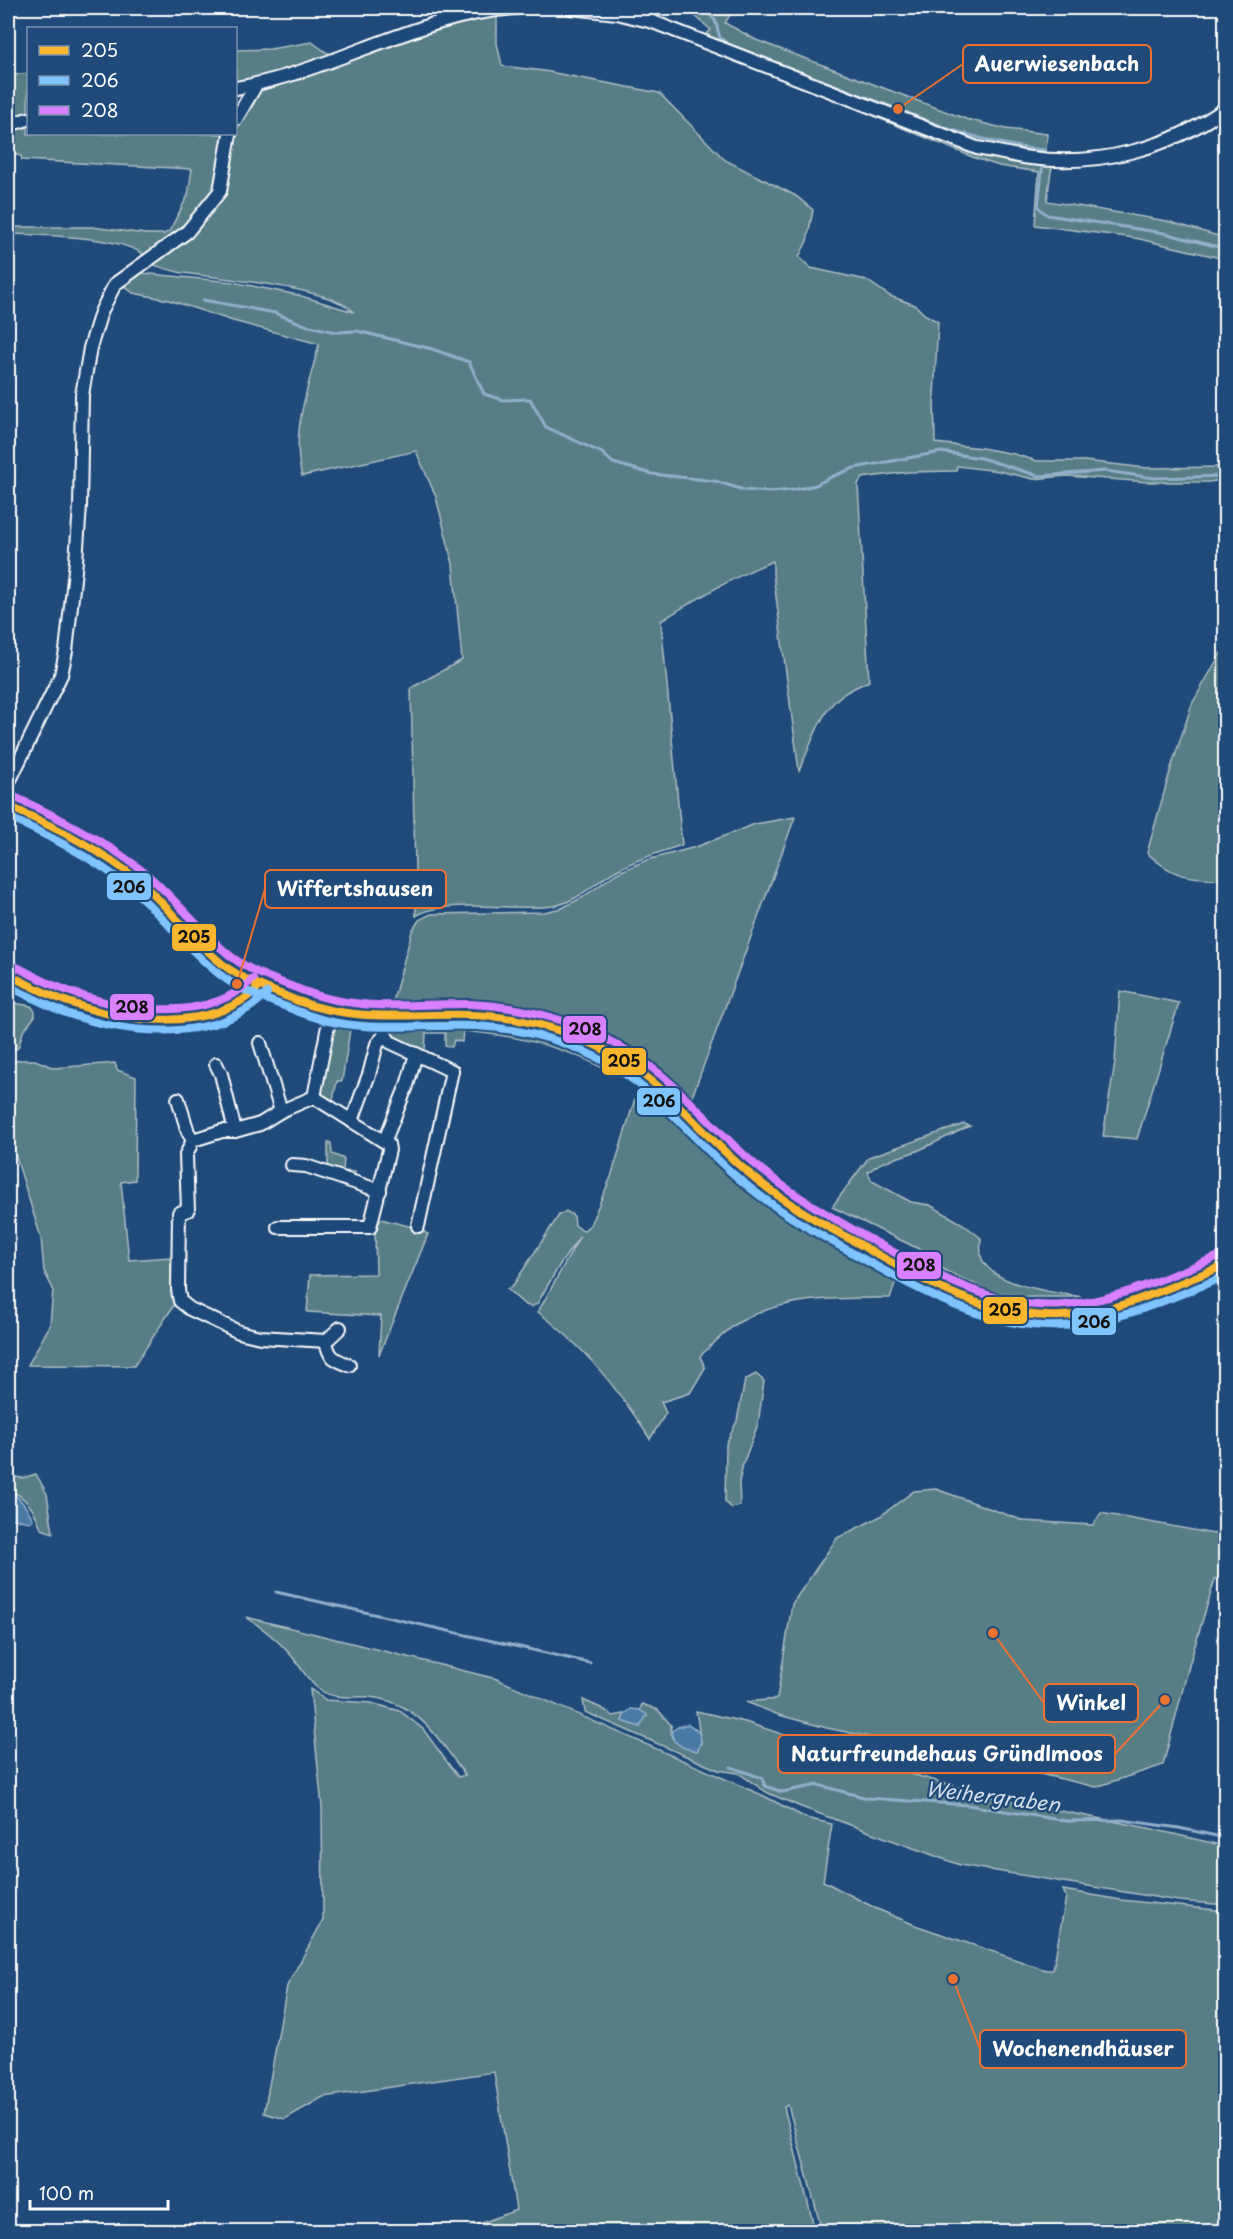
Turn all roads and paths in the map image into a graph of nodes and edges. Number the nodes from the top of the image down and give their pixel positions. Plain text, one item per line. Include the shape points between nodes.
1 (517, 8) edge
2 (571, 8) edge
3 (256, 85) junction
4 (237, 88) edge
5 (1226, 108) edge
6 (237, 117) edge
7 (27, 119) edge
8 (8, 125) edge
9 (230, 135) edge
10 (8, 784) edge
11 (8, 806) edge
12 (8, 975) edge
13 (260, 986) junction
14 (331, 1011) junction
15 (388, 1017) junction
16 (385, 1035) junction
17 (260, 1043) dead end
18 (416, 1054) junction
19 (216, 1064) dead end
20 (314, 1097) junction
21 (178, 1099) dead end
22 (281, 1111) junction
23 (352, 1121) junction
24 (236, 1131) junction
25 (193, 1140) junction
26 (385, 1140) junction
27 (292, 1165) dead end
28 (380, 1191) junction
29 (418, 1226) dead end
30 (278, 1227) dead end
31 (1226, 1265) edge
32 (340, 1328) dead end
33 (326, 1341) junction
34 (349, 1365) dead end

1 - 3 street via 432,24
2 - 5 street via 653,22 977,148 1030,158 1092,158 1151,146 1182,135
3 - 4 street
3 - 6 street
7 - 8 street
9 - 10 street via 220,191 188,232 115,284 98,321 82,395 80,506 66,651 61,675
11 - 13 street via 75,839 128,873 155,895 209,953 243,979
12 - 13 street via 98,1012 162,1021 213,1013 244,1001
13 - 14 street
14 - 15 street
14 - 20 street
15 - 16 street
15 - 31 street via 488,1016 539,1024 594,1045 625,1061 664,1090 743,1168 794,1208 919,1278 992,1307 1060,1317 1108,1310
16 - 18 street via 390,1042
16 - 23 street via 377,1044
17 - 22 street
18 - 26 street
18 - 29 street via 452,1071
19 - 24 street
20 - 22 street
20 - 23 street
21 - 25 street
22 - 24 street via 260,1124
23 - 26 street
24 - 25 street
25 - 33 street via 186,1155 188,1210 179,1213 180,1301 239,1332
26 - 28 street via 389,1150
27 - 28 street via 306,1166
28 - 30 street via 370,1227
32 - 33 street
33 - 34 street via 334,1359

